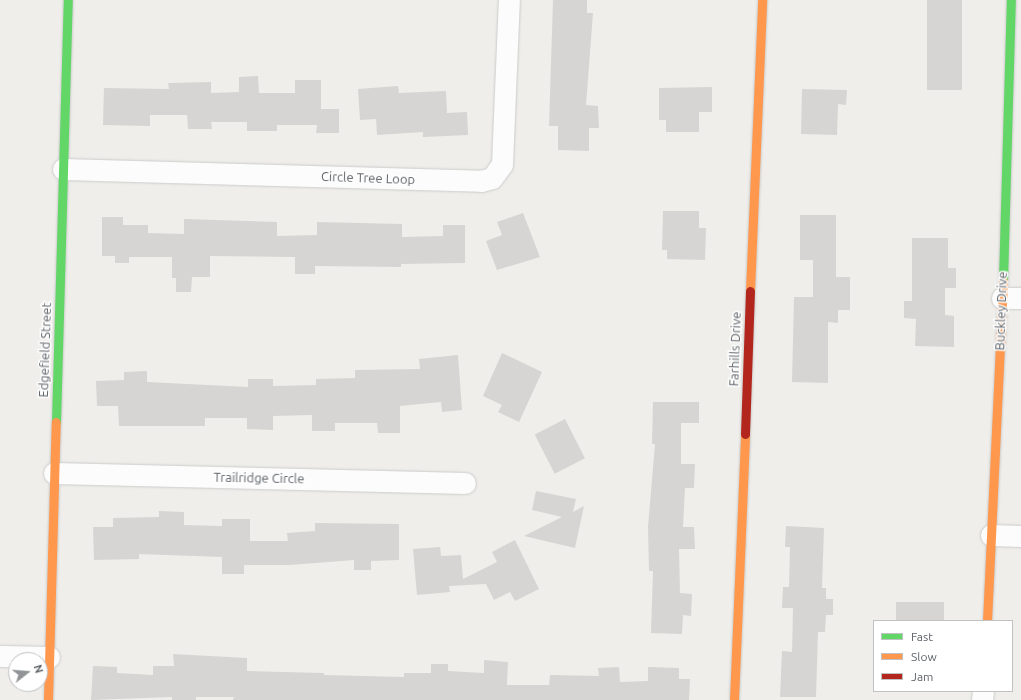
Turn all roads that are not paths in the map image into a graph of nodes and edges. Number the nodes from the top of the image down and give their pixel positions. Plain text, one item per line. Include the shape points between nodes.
1 (68, 0) edge
2 (509, 0) edge
3 (762, 0) edge
4 (1011, 0) edge
5 (1015, 51) edge
6 (63, 169) junction
7 (1012, 298) edge
8 (54, 472) junction
9 (465, 483) dead end
10 (991, 535) junction
11 (1021, 536) edge
12 (987, 620) edge
13 (0, 656) edge
14 (50, 657) junction
15 (48, 700) edge
16 (734, 700) edge

1 - 6 street, Edgefield Street
2 - 6 street, Circle Tree Loop via 502,164 492,178 481,181
3 - 16 street, Farhills Drive
4 - 5 street, Buckley Drive
5 - 7 street, Buckley Drive
6 - 8 street, Edgefield Street
7 - 10 street, Buckley Drive
8 - 9 street, Trailridge Circle
8 - 14 street, Edgefield Street
10 - 11 street
10 - 12 street, Buckley Drive
13 - 14 street
14 - 15 street, Edgefield Street

